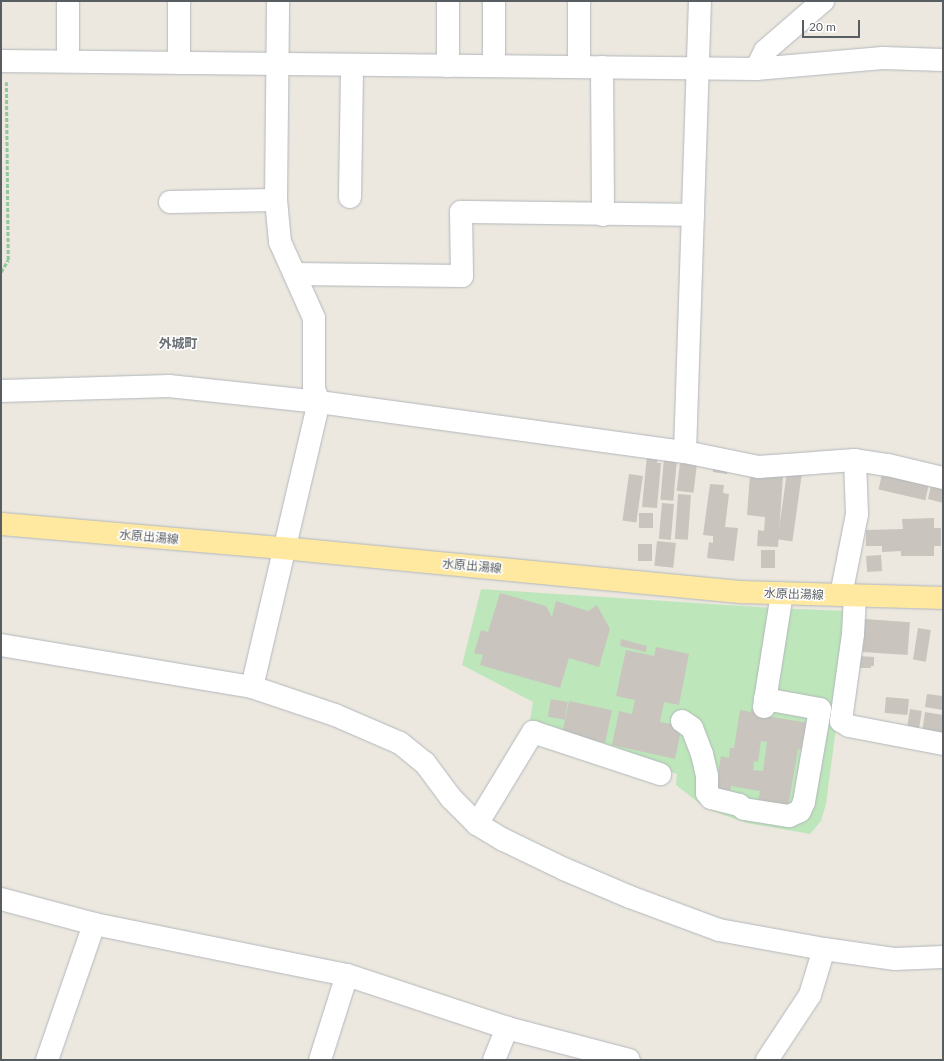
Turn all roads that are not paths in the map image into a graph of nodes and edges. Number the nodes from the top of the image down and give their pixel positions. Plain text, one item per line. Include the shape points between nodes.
1 (68, 1) edge
2 (179, 1) edge
3 (278, 1) edge
4 (448, 1) edge
5 (494, 1) edge
6 (579, 1) edge
7 (700, 1) edge
8 (823, 1) edge
9 (943, 60) edge
10 (4, 61) edge
11 (68, 61) junction
12 (179, 63) junction
13 (276, 64) junction
14 (352, 65) junction
15 (448, 66) junction
16 (494, 66) junction
17 (579, 67) junction
18 (602, 67) junction
19 (699, 68) junction
20 (756, 68) junction
21 (350, 197) dead end
22 (276, 200) junction
23 (170, 202) dead end
24 (603, 215) junction
25 (694, 215) junction
26 (296, 274) junction
27 (1, 391) edge
28 (319, 402) junction
29 (685, 452) junction
30 (855, 460) junction
31 (943, 478) edge
32 (1, 524) edge
33 (283, 548) junction
34 (782, 594) junction
35 (848, 596) junction
36 (943, 598) edge
37 (1, 645) edge
38 (252, 687) junction
39 (682, 721) dead end
40 (943, 744) edge
41 (660, 774) dead end
42 (477, 824) junction
43 (1, 898) edge
44 (94, 924) junction
45 (824, 949) junction
46 (943, 957) edge
47 (347, 975) junction
48 (507, 1028) junction
49 (47, 1060) edge
50 (320, 1060) edge
51 (494, 1060) edge
52 (629, 1060) edge
53 (767, 1060) edge

1 - 11 street
2 - 12 street
3 - 13 street
4 - 15 street
5 - 16 street
6 - 17 street
7 - 19 street
8 - 20 street via 765,51
9 - 20 street via 883,58
10 - 11 street
11 - 12 street
12 - 13 street
13 - 14 street
13 - 22 street
14 - 15 street
14 - 21 street
15 - 16 street
16 - 17 street
17 - 18 street
18 - 19 street
18 - 24 street
19 - 20 street
19 - 25 street
22 - 23 street
22 - 26 street via 280,242
24 - 25 street
24 - 26 street via 461,212 462,276
25 - 29 street
26 - 28 street via 314,318 314,389
27 - 28 street via 169,386
28 - 29 street
28 - 33 street
29 - 30 street via 758,467
30 - 31 street via 888,464
30 - 35 street via 857,514
32 - 33 main road, 水原出湯線
33 - 34 main road, 水原出湯線
33 - 38 street
34 - 35 main road, 水原出湯線
34 - 39 street via 765,703 820,709 804,802 800,811 789,816 744,809 739,805 710,798 707,793 707,776 702,754 692,728
35 - 36 main road, 水原出湯線
35 - 40 street via 853,634 841,721 849,726
37 - 38 street
38 - 42 street via 335,716 400,743 425,763 451,798
41 - 42 street via 533,732
42 - 45 street via 564,869 712,927
43 - 44 street
44 - 47 street
44 - 49 street
45 - 46 street via 895,959
45 - 53 street via 810,995
47 - 48 street
47 - 50 street
48 - 51 street
48 - 52 street

